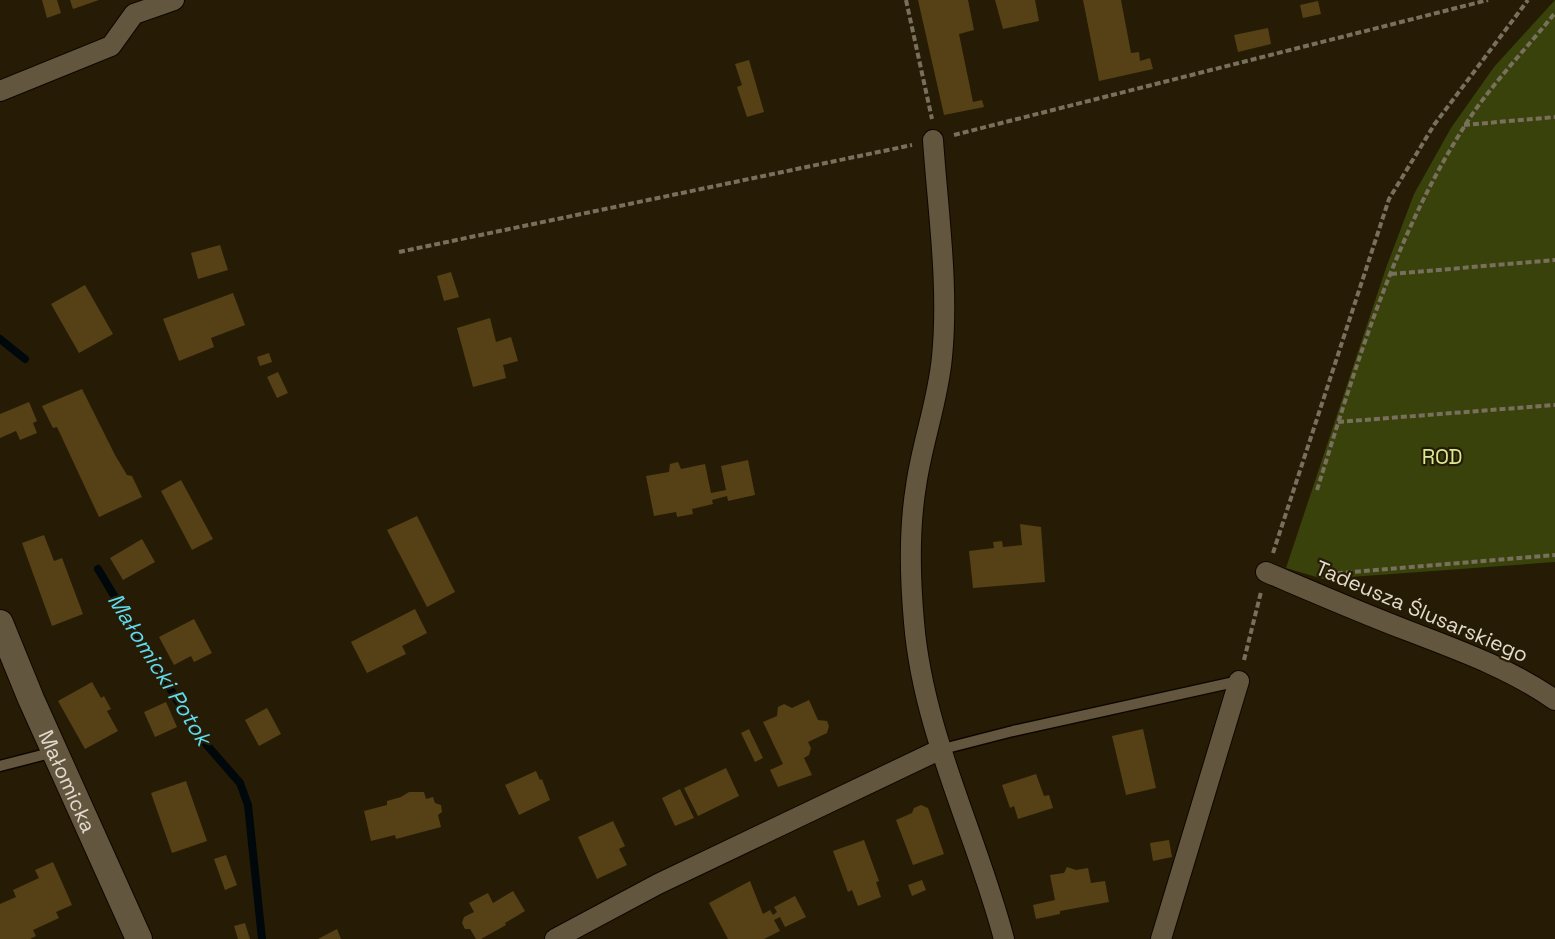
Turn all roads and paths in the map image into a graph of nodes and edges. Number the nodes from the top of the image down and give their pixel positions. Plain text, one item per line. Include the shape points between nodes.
1 (174, 0) edge
2 (906, 0) edge
3 (1528, 0) edge
4 (1555, 13) edge
5 (0, 91) edge
6 (1555, 117) edge
7 (1464, 125) junction
8 (933, 140) joint
9 (1555, 261) edge
10 (1391, 274) junction
11 (1555, 405) edge
12 (1338, 422) junction
13 (1317, 490) dead end
14 (1555, 555) edge
15 (1266, 572) junction
16 (1325, 574) dead end
17 (0, 623) edge
18 (1239, 681) junction
19 (1555, 700) edge
20 (939, 750) junction
21 (54, 752) junction
22 (0, 765) edge
23 (137, 938) edge
24 (555, 939) edge
25 (1004, 939) edge
26 (1161, 939) edge

1 - 5 street via 134,14 111,46
2 - 8 path via 932,117
3 - 15 path via 1434,124 1389,199
4 - 7 path
6 - 7 path
7 - 10 path via 1418,209
8 - 20 street via 944,296 942,357 916,486 913,588 919,662
9 - 10 path
10 - 12 path
11 - 12 path
12 - 13 path
14 - 16 path
15 - 18 path
15 - 19 street, Tadeusza Ślusarskiego via 1458,648 1530,683
17 - 21 street, Małomicka
18 - 20 lane
18 - 26 street
20 - 24 street via 658,884
20 - 25 street via 990,888
21 - 22 lane
21 - 23 street, Małomicka

